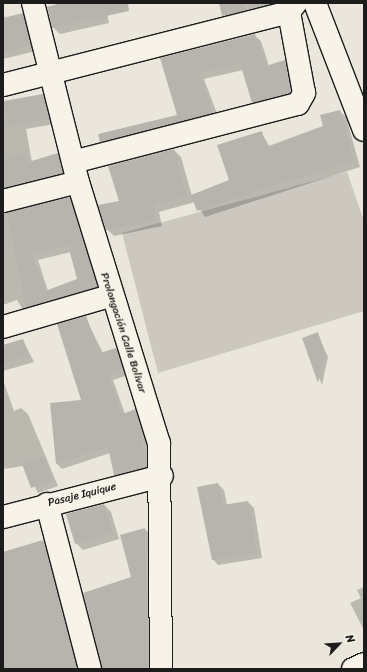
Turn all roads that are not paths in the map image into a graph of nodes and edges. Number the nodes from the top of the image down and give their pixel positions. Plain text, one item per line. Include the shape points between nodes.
1 (33, 3) edge
2 (315, 3) edge
3 (293, 8) edge
4 (52, 72) junction
5 (3, 85) edge
6 (364, 130) edge
7 (75, 172) junction
8 (3, 201) edge
9 (110, 296) junction
10 (3, 327) edge
11 (162, 476) junction
12 (47, 504) junction
13 (3, 517) edge
14 (364, 664) edge
15 (90, 669) edge
16 (161, 669) edge
17 (353, 669) edge

1 - 4 street, Prolongación Calle Bolivar
2 - 6 street
3 - 4 street
3 - 7 street via 304,93 298,104
4 - 5 street
4 - 7 street, Prolongación Calle Bolivar
7 - 8 street
7 - 9 street, Prolongación Calle Bolivar
9 - 10 street
9 - 11 street, Prolongación Calle Bolivar via 159,443
11 - 12 street, Pasaje Iquique
11 - 16 street, Prolongación Calle Bolivar
12 - 13 street, Pasaje Iquique
12 - 15 street
14 - 17 street

